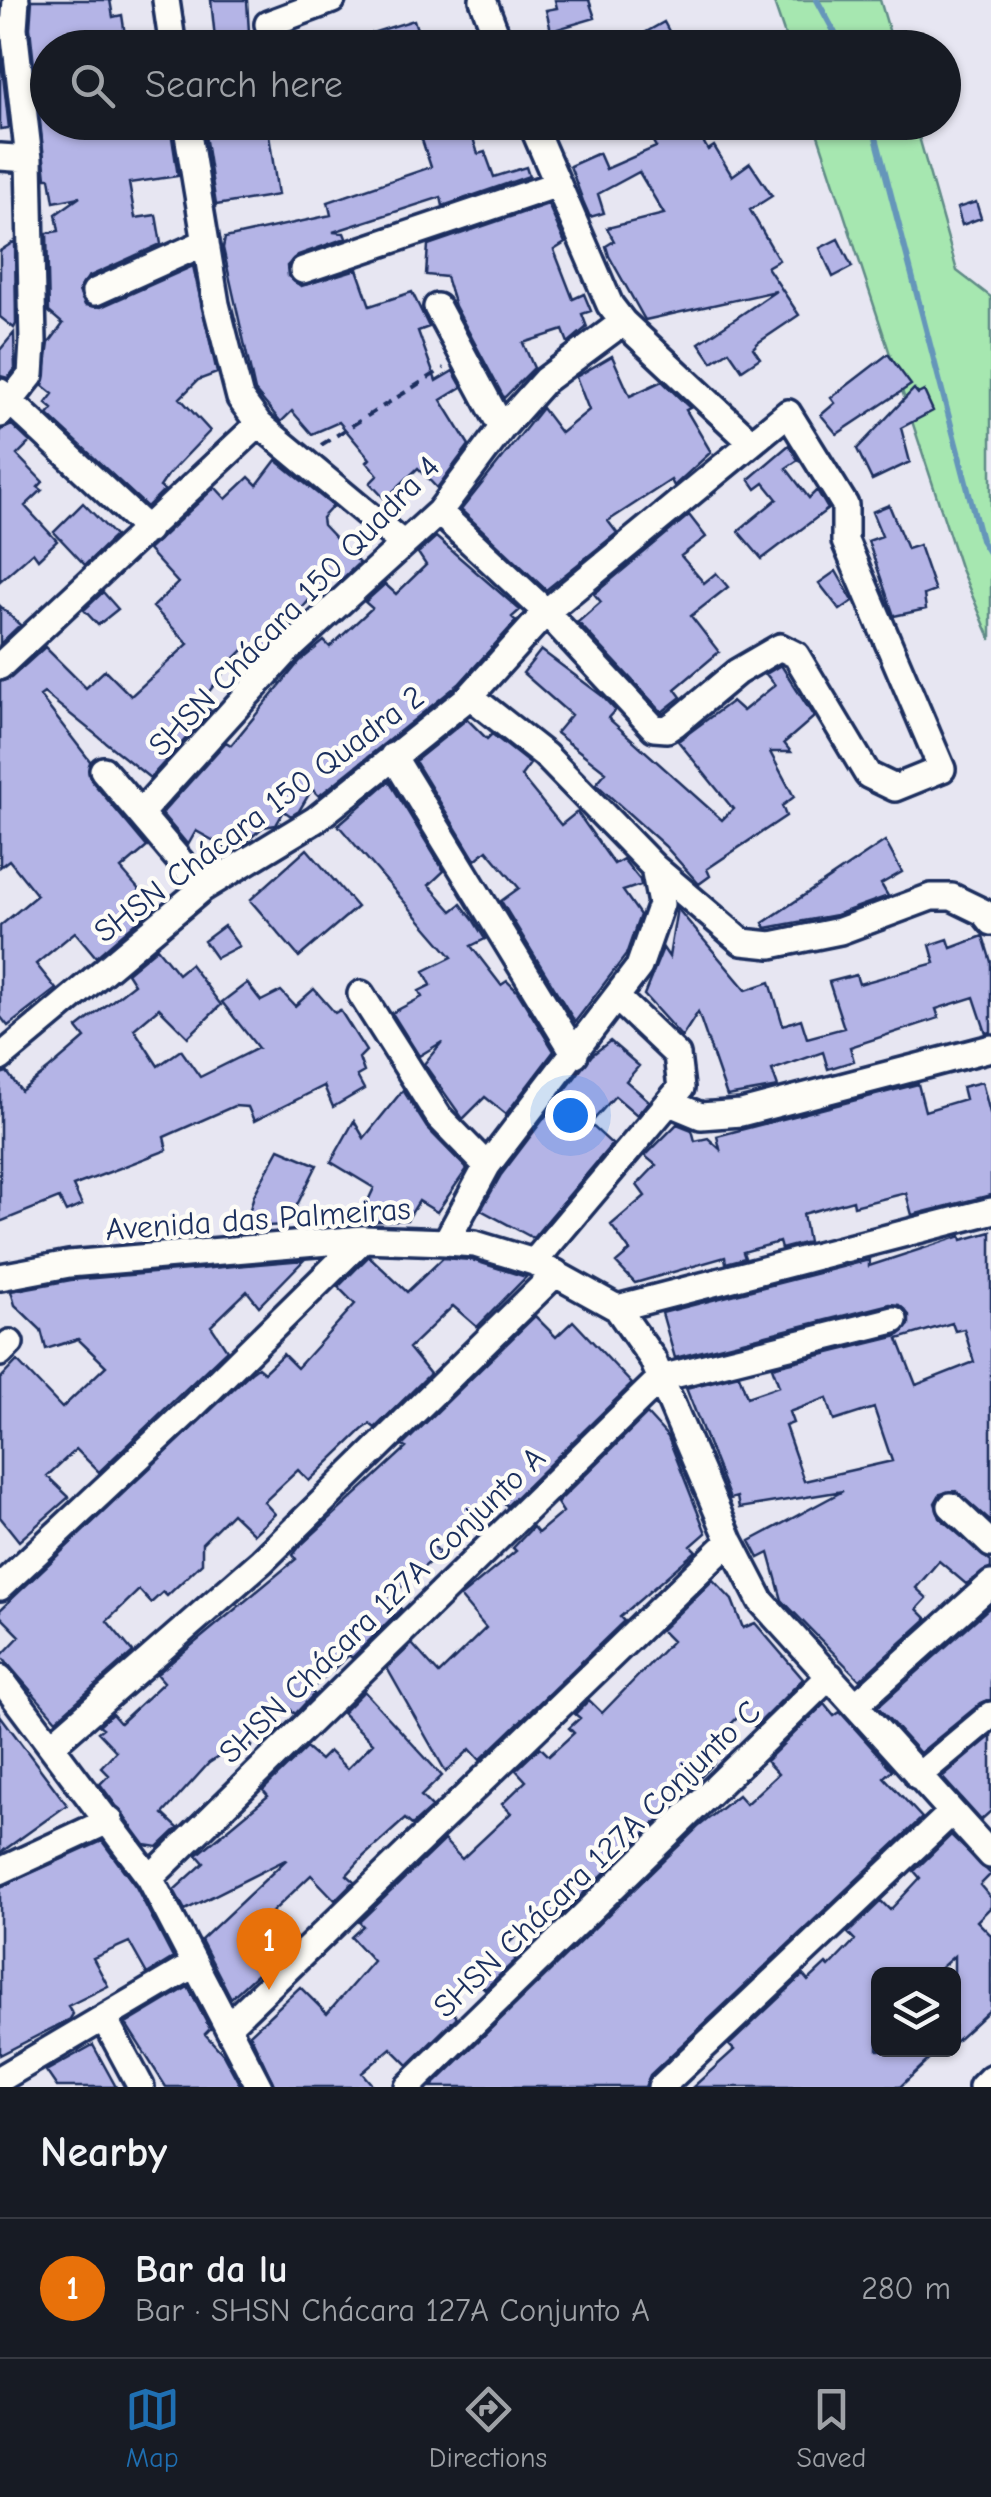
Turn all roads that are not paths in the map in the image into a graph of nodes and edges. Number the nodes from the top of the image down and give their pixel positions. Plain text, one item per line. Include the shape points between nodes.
1 (16, 0) edge
2 (166, 0) edge
3 (332, 0) edge
4 (483, 0) edge
5 (268, 24) dead end
6 (7, 29) edge
7 (170, 30) edge
8 (495, 30) edge
9 (189, 140) edge
10 (537, 140) edge
11 (0, 157) edge
12 (29, 159) junction
13 (555, 185) junction
14 (206, 242) junction
15 (302, 270) dead end
16 (95, 292) dead end
17 (438, 307) dead end
18 (623, 322) junction
19 (4, 402) edge
20 (259, 424) junction
21 (502, 428) junction
22 (751, 442) junction
23 (439, 512) junction
24 (148, 530) junction
25 (402, 543) junction
26 (546, 612) junction
27 (0, 666) edge
28 (470, 696) junction
29 (393, 756) junction
30 (104, 770) dead end
31 (142, 811) junction
32 (654, 867) junction
33 (203, 888) junction
34 (987, 917) edge
35 (360, 994) dead end
36 (616, 997) junction
37 (991, 1048) edge
38 (575, 1054) junction
39 (0, 1057) edge
40 (672, 1104) junction
41 (487, 1166) junction
42 (991, 1211) edge
43 (363, 1239) junction
44 (446, 1242) junction
45 (545, 1268) junction
46 (0, 1276) edge
47 (617, 1308) junction
48 (894, 1320) dead end
49 (662, 1378) junction
50 (950, 1506) dead end
51 (730, 1541) junction
52 (991, 1544) edge
53 (991, 1584) edge
54 (0, 1587) edge
55 (830, 1676) junction
56 (0, 1678) edge
57 (857, 1704) junction
58 (991, 1714) edge
59 (53, 1744) junction
60 (918, 1776) junction
61 (952, 1812) junction
62 (110, 1820) junction
63 (991, 1855) edge
64 (0, 1871) edge
65 (150, 1878) junction
66 (195, 1964) junction
67 (105, 2020) junction
68 (230, 2025) junction
69 (0, 2078) edge
70 (991, 2078) edge
71 (141, 2087) edge
72 (259, 2087) edge
73 (408, 2087) edge
74 (661, 2087) edge
75 (982, 2087) edge

1 - 6 street
2 - 7 street
3 - 5 street
4 - 8 street
6 - 12 street
9 - 14 street
10 - 13 street
11 - 12 street
12 - 19 street via 31,374
13 - 15 street
13 - 18 street
14 - 16 street
14 - 20 street via 227,360 240,398
17 - 21 street
18 - 21 street, SHSN Chácara 150 Quadra 4 via 545,380
18 - 22 street
19 - 24 street
20 - 24 street
20 - 25 street
21 - 23 street, SHSN Chácara 150 Quadra 4
22 - 26 street, SHSN Chácara 150 Quadra 2
22 - 26 street, SHSN Chácara 150 Quadra 2 via 788,413 845,505 846,541 942,769 894,788 868,775 796,655 780,647 737,672 667,729 654,728
23 - 25 street, SHSN Chácara 150 Quadra 4
23 - 26 street
24 - 27 street
25 - 31 street, SHSN Chácara 150 Quadra 4 via 288,650
26 - 28 street, SHSN Chácara 150 Quadra 2
28 - 29 street, SHSN Chácara 150 Quadra 2
28 - 32 street via 546,755
29 - 33 street, SHSN Chácara 150 Quadra 2 via 315,820
29 - 38 street
30 - 31 street
31 - 33 street
32 - 34 street via 742,942 770,945 840,931 931,897 952,897
32 - 36 street via 657,918 639,967
33 - 39 street, SHSN Chácara 150 Quadra 2
35 - 41 street via 439,1117
36 - 38 street
36 - 40 street via 677,1055 682,1078
37 - 40 street via 742,1113 701,1116
38 - 41 street
40 - 45 street
41 - 44 street
42 - 47 street
43 - 44 street, Avenida das Palmeiras
43 - 46 street, Avenida das Palmeiras
43 - 54 street
44 - 45 street, Avenida das Palmeiras via 475,1244
45 - 47 street, Avenida das Palmeiras
45 - 59 street via 262,1561
47 - 49 street, Avenida das Palmeiras
48 - 49 street
49 - 51 street, Avenida das Palmeiras
49 - 65 street, SHSN Chácara 127A Conjunto A
50 - 52 street
51 - 55 street, Avenida das Palmeiras via 762,1601
51 - 68 street
53 - 57 street
55 - 57 street, Avenida das Palmeiras
55 - 73 street, SHSN Chácara 127A Conjunto C
56 - 59 street
57 - 60 street, Avenida das Palmeiras
58 - 60 street
59 - 62 street
60 - 61 street, Avenida das Palmeiras
61 - 63 street, Avenida das Palmeiras
61 - 74 street
62 - 64 street
62 - 65 street
65 - 66 street
66 - 67 street
66 - 68 street
67 - 69 street
67 - 71 street
68 - 72 street
70 - 75 street

